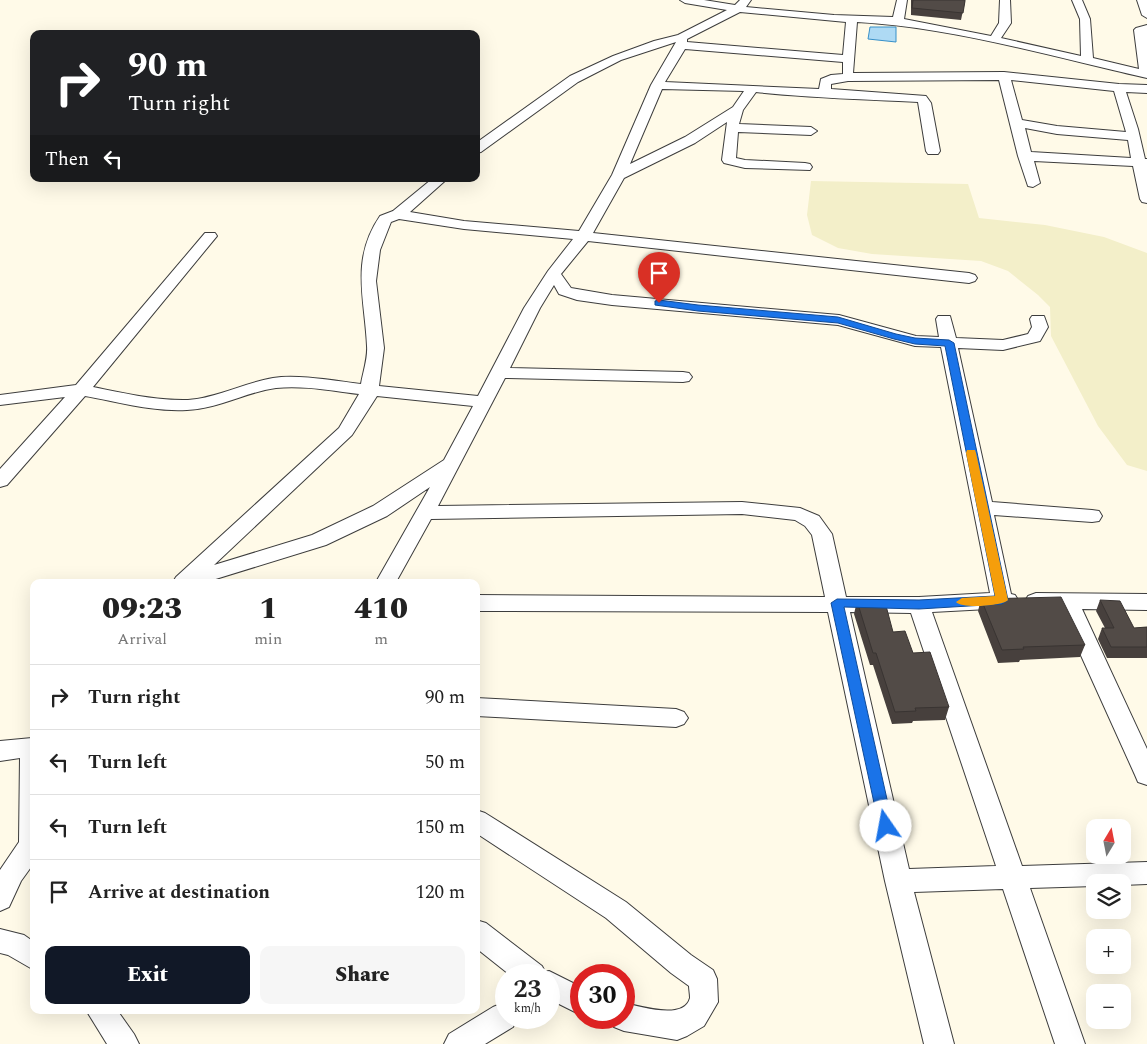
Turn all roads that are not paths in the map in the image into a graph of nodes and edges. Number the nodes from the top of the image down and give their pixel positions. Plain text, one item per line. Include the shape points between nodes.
1 (690, 0) edge
2 (902, 0) edge
3 (1005, 0) edge
4 (1077, 0) edge
5 (1142, 0) edge
6 (742, 5) edge
7 (1147, 15) edge
8 (852, 19) junction
9 (898, 21) junction
10 (1147, 28) edge
11 (994, 40) junction
12 (682, 41) junction
13 (848, 59) junction
14 (1087, 60) junction
15 (1146, 74) edge
16 (1004, 76) junction
17 (848, 77) junction
18 (657, 85) junction
19 (753, 88) junction
20 (1119, 88) junction
21 (1147, 89) edge
22 (825, 92) junction
23 (737, 110) junction
24 (1016, 123) junction
25 (732, 128) junction
26 (811, 131) dead end
27 (1133, 137) junction
28 (480, 146) edge
29 (933, 151) dead end
30 (1025, 156) junction
31 (1143, 163) edge
32 (805, 167) dead end
33 (619, 175) junction
34 (436, 182) edge
35 (1033, 183) dead end
36 (1147, 199) edge
37 (398, 214) junction
38 (210, 236) dead end
39 (584, 236) junction
40 (553, 274) junction
41 (969, 278) dead end
42 (944, 319) dead end
43 (1038, 320) dead end
44 (949, 343) junction
45 (498, 372) junction
46 (683, 377) dead end
47 (81, 390) junction
48 (369, 390) junction
49 (0, 400) edge
50 (484, 402) junction
51 (452, 464) junction
52 (1, 479) edge
53 (982, 508) junction
54 (425, 513) junction
55 (1092, 516) dead end
56 (187, 579) edge
57 (194, 579) edge
58 (388, 579) edge
59 (1002, 600) junction
60 (1068, 602) junction
61 (1147, 602) edge
62 (480, 603) edge
63 (837, 603) junction
64 (919, 605) junction
65 (480, 707) edge
66 (676, 718) dead end
67 (30, 745) edge
68 (0, 751) edge
69 (1147, 775) edge
70 (480, 823) edge
71 (30, 846) edge
72 (1147, 873) edge
73 (1013, 878) junction
74 (898, 881) junction
75 (0, 899) edge
76 (480, 935) edge
77 (0, 941) edge
78 (30, 954) edge
79 (518, 964) edge
80 (103, 1014) edge
81 (635, 1020) edge
82 (495, 1022) edge
83 (124, 1044) edge
84 (459, 1044) edge
85 (939, 1044) edge
86 (1070, 1044) edge

1 - 6 street
2 - 9 street
3 - 11 street via 1005,23
4 - 14 street via 1085,19
5 - 7 street
6 - 8 street
6 - 12 street
8 - 9 street
8 - 13 street
9 - 11 street
10 - 15 street via 1140,30
11 - 14 street
12 - 13 street
12 - 18 street
12 - 28 street via 658,43 574,79
13 - 17 street
14 - 15 street
16 - 17 street
16 - 20 street
16 - 24 street
17 - 22 street via 825,82
18 - 19 street
18 - 33 street
19 - 22 street
19 - 23 street
20 - 21 street
20 - 27 street
22 - 29 street via 922,100
23 - 25 street
23 - 33 street via 690,140
24 - 27 street
24 - 30 street
25 - 26 street
25 - 32 street via 729,160 745,164
27 - 31 street
30 - 31 street
30 - 35 street
31 - 36 street
33 - 39 street
34 - 37 street
37 - 39 street via 464,226
37 - 48 street via 385,219 372,250 368,281 376,348
38 - 47 street
39 - 40 street
39 - 41 street
40 - 44 street via 565,291 577,295 838,320 915,341
40 - 45 street
42 - 44 street
43 - 44 street via 1040,328 1034,337 1024,341 1003,345
44 - 53 street
45 - 46 street
45 - 50 street
47 - 48 street via 172,406 203,403 275,383
47 - 49 street
47 - 52 street
48 - 50 street
48 - 56 street via 346,431
50 - 51 street
51 - 54 street
51 - 57 street via 380,511 319,540
53 - 55 street
53 - 59 street
54 - 58 street
54 - 63 street via 742,508 800,514 812,521 822,534
59 - 60 street
59 - 64 street
60 - 61 street
60 - 69 street
62 - 63 street
63 - 64 street
63 - 74 street
64 - 73 street
65 - 66 street
67 - 68 street
70 - 81 street via 616,910 703,979 704,1002 694,1016 677,1026
71 - 75 street via 11,874
72 - 73 street
73 - 74 street
73 - 86 street
74 - 85 street
76 - 79 street
77 - 78 street via 14,944
80 - 83 street
82 - 84 street

